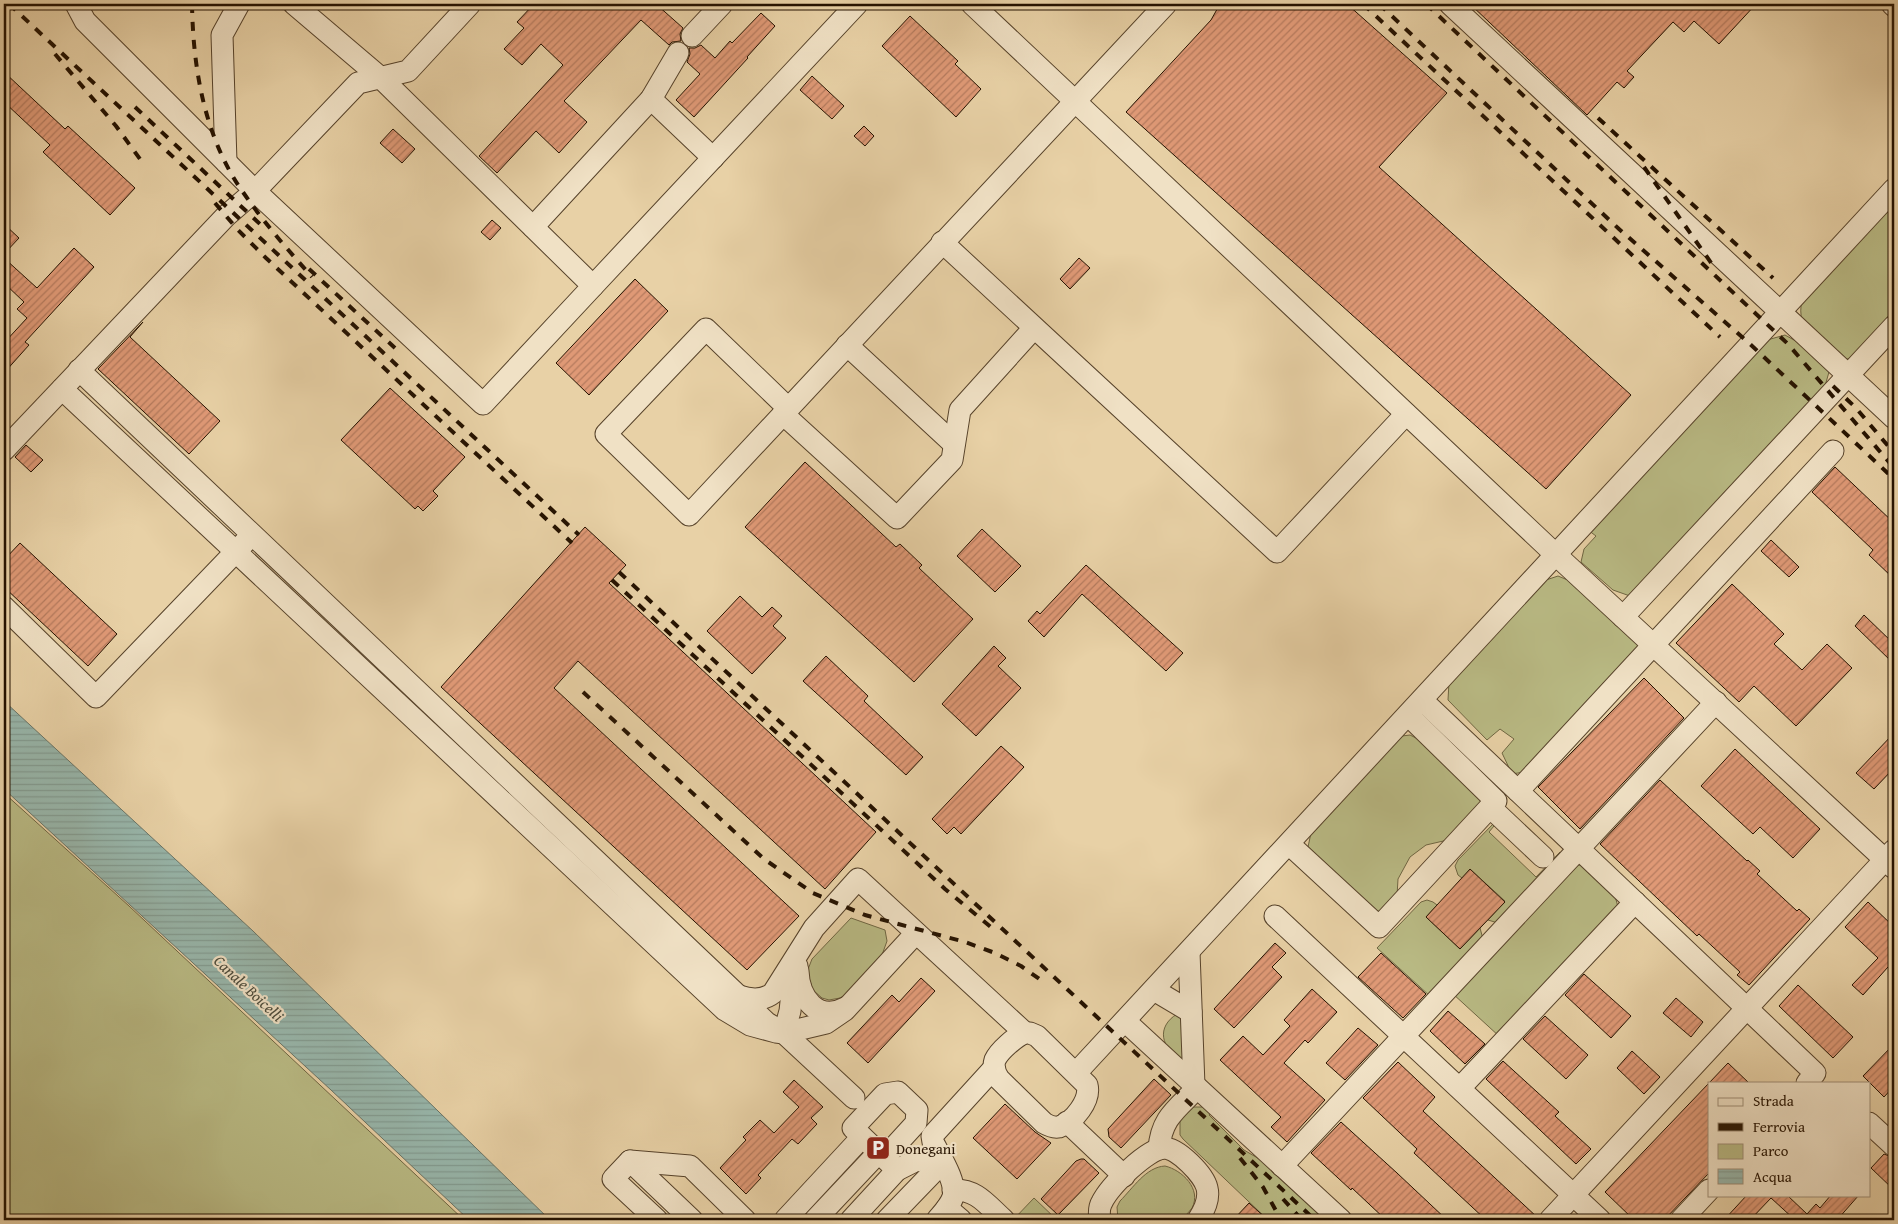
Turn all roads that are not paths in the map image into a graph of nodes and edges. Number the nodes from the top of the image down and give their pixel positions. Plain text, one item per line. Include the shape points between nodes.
1 (76, 4) edge
2 (239, 4) edge
3 (294, 4) edge
4 (470, 4) edge
5 (722, 4) edge
6 (857, 4) edge
7 (972, 4) edge
8 (1166, 4) edge
9 (1450, 4) edge
10 (692, 36) dead end
11 (678, 53) dead end
12 (381, 78) junction
13 (651, 99) junction
14 (1074, 100) junction
15 (713, 158) junction
16 (226, 162) junction
17 (1894, 189) edge
18 (254, 190) junction
19 (534, 227) junction
20 (942, 242) junction
21 (593, 286) junction
22 (1780, 311) junction
23 (1894, 326) edge
24 (1034, 328) junction
25 (847, 345) junction
26 (79, 370) junction
27 (1849, 375) junction
28 (62, 389) junction
29 (785, 411) junction
30 (1406, 414) junction
31 (1894, 418) edge
32 (954, 444) junction
33 (4, 450) edge
34 (1833, 451) dead end
35 (252, 534) junction
36 (236, 552) junction
37 (1555, 554) junction
38 (4, 607) edge
39 (1623, 617) junction
40 (1654, 645) junction
41 (1716, 702) junction
42 (1415, 707) junction
43 (1518, 791) junction
44 (1490, 807) junction
45 (1289, 844) junction
46 (1578, 849) junction
47 (1542, 858) dead end
48 (1891, 859) edge
49 (1635, 902) junction
50 (1275, 916) dead end
51 (916, 933) junction
52 (1189, 952) junction
53 (801, 954) junction
54 (1154, 990) junction
55 (739, 996) junction
56 (847, 1007) junction
57 (1747, 1008) junction
58 (1191, 1012) junction
59 (1124, 1021) junction
60 (784, 1032) junction
61 (1024, 1033) junction
62 (1404, 1035) junction
63 (1076, 1073) junction
64 (998, 1075) junction
65 (1816, 1080) edge
66 (1196, 1087) junction
67 (1460, 1088) junction
68 (854, 1098) dead end
69 (1067, 1122) junction
70 (1870, 1123) edge
71 (862, 1137) junction
72 (1894, 1146) edge
73 (1159, 1149) junction
74 (939, 1151) junction
75 (887, 1160) junction
76 (630, 1161) junction
77 (1282, 1166) junction
78 (1124, 1176) junction
79 (1708, 1191) edge
80 (1574, 1195) junction
81 (947, 1211) edge
82 (741, 1218) edge
83 (997, 1218) edge
84 (657, 1220) edge
85 (692, 1220) edge
86 (785, 1220) edge
87 (815, 1220) edge
88 (851, 1220) edge
89 (887, 1220) edge
90 (1100, 1220) edge
91 (1198, 1220) edge
92 (1341, 1220) edge
93 (1550, 1220) edge
94 (1600, 1220) edge
95 (1681, 1220) edge

1 - 16 street via 85,21
2 - 16 street via 222,35
3 - 12 street
4 - 12 street via 408,71
5 - 10 street
6 - 15 street
7 - 14 street
8 - 14 street
9 - 22 street
11 - 13 street
12 - 18 street via 358,83
12 - 19 street
13 - 15 street
13 - 19 street
14 - 20 street
14 - 30 street
15 - 21 street
16 - 18 street
17 - 22 street
18 - 21 street via 483,404
18 - 26 street
19 - 21 street
20 - 24 street
20 - 25 street
22 - 27 street
22 - 37 street
23 - 27 street
24 - 30 street via 1277,552
24 - 32 street via 960,410
25 - 29 street
25 - 32 street
26 - 28 street
26 - 35 street
27 - 31 street
27 - 39 street
28 - 33 street
28 - 36 street
29 - 29 street via 689,515 606,434 706,329
29 - 32 street via 898,518 952,460
30 - 37 street
34 - 40 street
35 - 36 street
35 - 55 street
36 - 38 street via 96,697
36 - 60 street via 725,1010 758,1028
37 - 39 street
37 - 42 street
39 - 40 street
40 - 41 street
40 - 43 street
41 - 46 street
41 - 48 street
42 - 43 street
42 - 44 street via 1496,801
42 - 45 street
43 - 46 street
44 - 45 street via 1379,927
44 - 47 street
45 - 52 street
46 - 49 street
46 - 62 street
48 - 57 street
49 - 57 street
49 - 67 street
50 - 62 street
51 - 53 street via 858,879 820,921
51 - 56 street
51 - 61 street
52 - 54 street
52 - 58 street
53 - 55 street via 774,993 753,1000
53 - 56 street via 800,986 811,1005 830,1013
53 - 60 street
54 - 58 street
54 - 59 street
55 - 60 street via 768,1023
56 - 60 street via 826,1022
57 - 65 street
57 - 80 street
58 - 66 street
59 - 63 street
59 - 66 street
60 - 68 street
61 - 63 street via 1037,1036
61 - 64 street via 998,1055 995,1060
62 - 67 street
62 - 77 street
63 - 69 street via 1087,1085 1087,1096 1081,1108
64 - 69 street via 1049,1126 1059,1127
64 - 74 street
66 - 73 street via 1164,1124
66 - 77 street
67 - 80 street
69 - 78 street
70 - 72 street
71 - 75 street
71 - 75 street via 853,1128 885,1094 898,1092 917,1110 916,1123
71 - 86 street
73 - 78 street via 1142,1158
73 - 91 street via 1168,1148 1181,1156 1204,1180 1207,1203
74 - 75 street via 915,1161
74 - 81 street via 949,1174
74 - 89 street via 917,1189
75 - 87 street
75 - 88 street
76 - 82 street via 690,1166
76 - 84 street via 613,1179
76 - 85 street
77 - 92 street
78 - 90 street via 1101,1202
79 - 95 street
80 - 93 street
80 - 94 street
81 - 83 street via 970,1192

